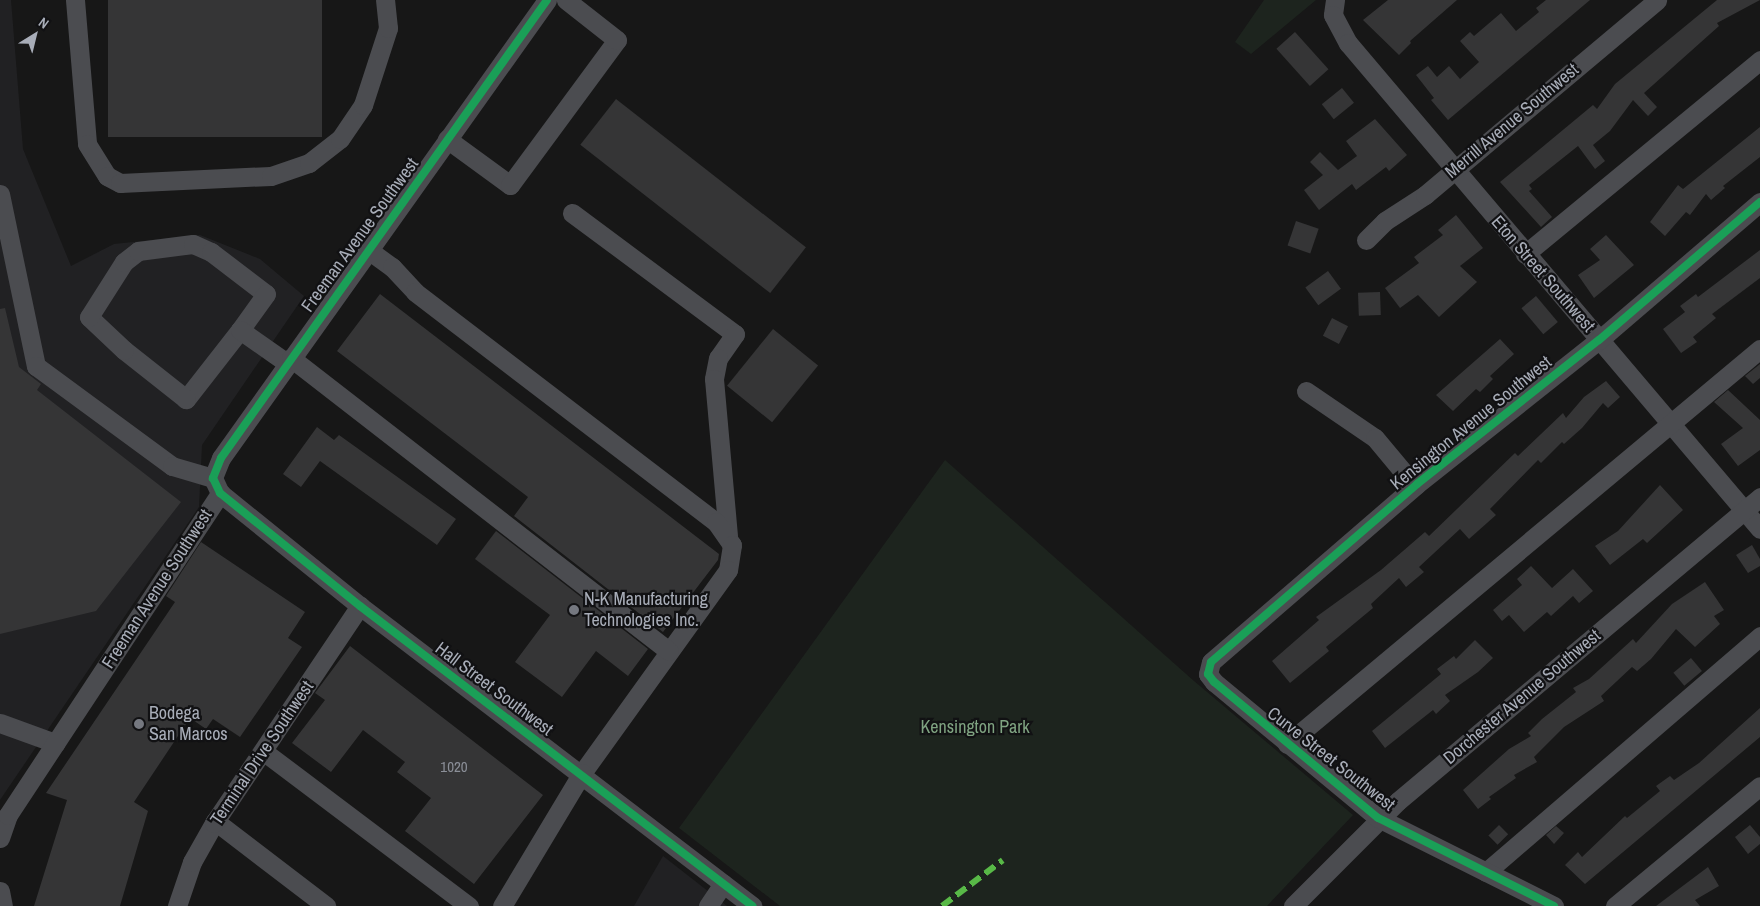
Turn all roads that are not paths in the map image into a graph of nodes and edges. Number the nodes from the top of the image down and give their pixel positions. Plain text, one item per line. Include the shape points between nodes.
1 (75, 0) edge
2 (385, 0) edge
3 (547, 0) edge
4 (566, 0) edge
5 (1657, 0) edge
6 (1334, 7) edge
7 (1760, 60) edge
8 (447, 139) junction
9 (1454, 170) junction
10 (0, 194) edge
11 (1760, 202) edge
12 (572, 213) dead end
13 (1366, 240) dead end
14 (367, 249) junction
15 (1525, 254) junction
16 (240, 330) junction
17 (1599, 340) junction
18 (1760, 349) edge
19 (289, 361) junction
20 (1306, 391) dead end
21 (1671, 424) junction
22 (216, 486) junction
23 (1415, 486) junction
24 (1760, 497) edge
25 (1744, 510) junction
26 (1760, 529) edge
27 (728, 535) junction
28 (360, 606) junction
29 (1760, 636) edge
30 (669, 651) junction
31 (1208, 674) joint
32 (0, 722) edge
33 (55, 743) junction
34 (1286, 744) junction
35 (263, 751) junction
36 (582, 773) junction
37 (1760, 786) edge
38 (1378, 818) junction
39 (215, 821) junction
40 (0, 838) edge
41 (1486, 872) junction
42 (723, 884) junction
43 (0, 892) edge
44 (3, 906) edge
45 (177, 906) edge
46 (326, 906) edge
47 (468, 906) edge
48 (502, 906) edge
49 (708, 906) edge
50 (752, 906) edge
51 (1293, 906) edge
52 (1554, 906) edge
53 (1615, 906) edge

1 - 2 street via 86,144 102,170 120,183 271,176 309,163 340,139 363,105 388,28
3 - 8 street, Freeman Avenue Southwest
4 - 8 street via 617,40 510,185
5 - 9 street, Merrill Avenue Southwest
6 - 9 street, Eton Street Southwest via 1348,44
7 - 15 street
8 - 14 street, Freeman Avenue Southwest
9 - 13 street, Merrill Avenue Southwest via 1385,221
9 - 15 street, Eton Street Southwest
10 - 22 street via 36,366 172,466
11 - 17 street, Kensington Avenue Southwest
12 - 27 street via 734,334 718,358 714,380
14 - 19 street, Freeman Avenue Southwest
14 - 27 street via 392,267 416,292 716,522
15 - 17 street, Eton Street Southwest
16 - 16 street via 266,294 211,252 193,244 138,252 124,262 89,317 124,350 186,399
16 - 19 street
17 - 21 street, Eton Street Southwest
17 - 23 street, Kensington Avenue Southwest
18 - 21 street
19 - 22 street, Freeman Avenue Southwest via 221,458
19 - 30 street
20 - 23 street via 1375,438
21 - 25 street, Eton Street Southwest
21 - 34 street
22 - 28 street, Hall Street Southwest
22 - 33 street, Freeman Avenue Southwest
23 - 31 street, Kensington Avenue Southwest via 1211,662
24 - 25 street, Dorchester Avenue Southwest
25 - 26 street, Eton Street Southwest
25 - 38 street, Dorchester Avenue Southwest
27 - 30 street via 732,555 728,570
28 - 35 street, Terminal Drive Southwest
28 - 36 street, Hall Street Southwest
29 - 41 street
30 - 36 street
31 - 34 street, Curve Street Southwest
32 - 33 street
33 - 40 street, Freeman Avenue Southwest via 8,815
34 - 38 street, Curve Street Southwest
35 - 39 street, Terminal Drive Southwest
35 - 47 street
36 - 42 street, Hall Street Southwest
36 - 48 street
37 - 53 street
38 - 41 street, Curve Street Southwest
38 - 51 street, Dorchester Avenue Southwest
39 - 45 street, Terminal Drive Southwest via 192,862
39 - 46 street
41 - 52 street, Curve Street Southwest
42 - 49 street
42 - 50 street, Hall Street Southwest
43 - 44 street

